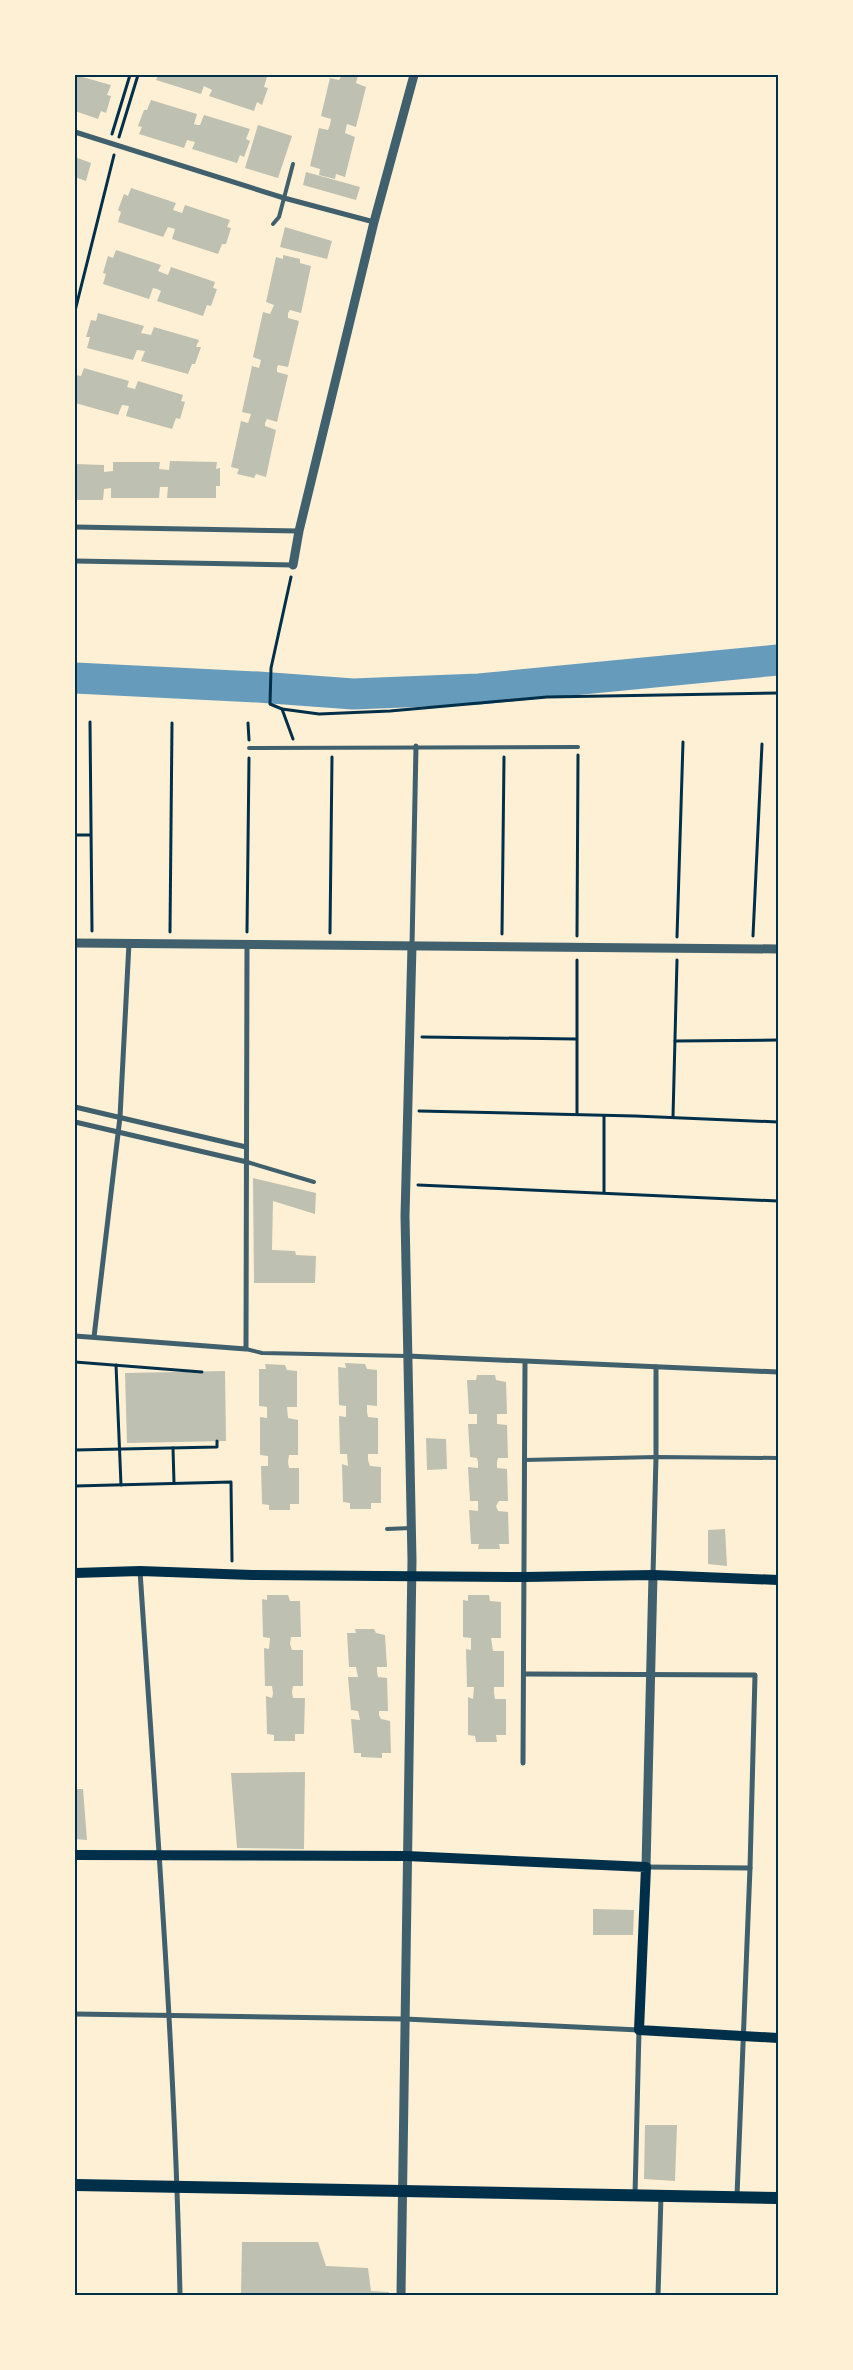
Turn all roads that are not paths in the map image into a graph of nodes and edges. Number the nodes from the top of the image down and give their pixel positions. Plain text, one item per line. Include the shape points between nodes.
1 (414, 75) edge
2 (75, 132) edge
3 (293, 164) dead end
4 (284, 198) junction
5 (374, 222) junction
6 (273, 224) dead end
7 (75, 527) edge
8 (299, 531) junction
9 (75, 561) edge
10 (293, 565) joint
11 (416, 746) junction
12 (578, 747) road end
13 (249, 748) road end
14 (75, 943) edge
15 (128, 943) junction
16 (247, 944) junction
17 (412, 946) junction
18 (778, 949) edge
19 (75, 1107) edge
20 (120, 1117) junction
21 (75, 1122) edge
22 (118, 1132) junction
23 (246, 1147) junction
24 (247, 1162) junction
25 (314, 1182) dead end
26 (75, 1336) edge
27 (94, 1337) junction
28 (246, 1349) junction
29 (407, 1356) junction
30 (526, 1362) junction
31 (656, 1367) junction
32 (778, 1372) edge
33 (656, 1457) junction
34 (778, 1458) edge
35 (524, 1460) junction
36 (411, 1528) junction
37 (387, 1529) dead end
38 (140, 1571) junction
39 (75, 1573) edge
40 (411, 1575) junction
41 (653, 1576) junction
42 (524, 1577) junction
43 (778, 1580) edge
44 (525, 1674) junction
45 (650, 1674) junction
46 (524, 1763) dead end
47 (160, 1854) junction
48 (75, 1855) edge
49 (406, 1856) junction
50 (646, 1867) junction
51 (750, 1868) junction
52 (75, 2014) edge
53 (168, 2016) junction
54 (405, 2019) junction
55 (639, 2030) junction
56 (743, 2036) junction
57 (778, 2038) edge
58 (75, 2184) edge
59 (178, 2187) junction
60 (402, 2192) junction
61 (635, 2196) junction
62 (661, 2196) junction
63 (737, 2197) junction
64 (778, 2198) edge
65 (180, 2295) edge
66 (401, 2295) edge
67 (658, 2295) edge

1 - 5 street
2 - 4 street
3 - 4 lane
4 - 5 street
4 - 6 lane via 279,217
5 - 8 street
7 - 8 street
8 - 10 street
9 - 10 street
11 - 12 lane
11 - 13 lane
11 - 17 street
14 - 15 street
15 - 16 street
15 - 20 street
16 - 17 street
16 - 23 street
17 - 18 street
17 - 29 street via 405,1216
19 - 20 street
20 - 22 street
20 - 23 street
21 - 22 street
22 - 24 street
22 - 27 street
23 - 24 street
24 - 25 lane
24 - 28 street
26 - 27 street
27 - 28 street
28 - 29 lane via 262,1353
29 - 30 street
29 - 36 street
30 - 31 street
30 - 35 street
31 - 32 street
31 - 33 street
33 - 34 lane
33 - 35 lane
33 - 41 street
35 - 42 street
36 - 37 lane
36 - 40 street
38 - 39 main road
38 - 40 main road
38 - 47 street
40 - 42 main road
40 - 49 street
41 - 42 main road
41 - 43 main road
41 - 45 street
42 - 44 street
44 - 45 street
44 - 46 street
45 - 50 street
45 - 51 street via 755,1675
47 - 48 main road
47 - 49 main road
47 - 53 street
49 - 50 main road
49 - 54 street
50 - 51 street
50 - 55 main road
51 - 56 street
52 - 53 street
53 - 54 street
53 - 59 street
54 - 55 street
54 - 60 street
55 - 56 main road
55 - 61 street
56 - 57 main road
56 - 63 street
58 - 59 main road
59 - 60 main road
59 - 65 street
60 - 61 main road
60 - 66 street
61 - 62 main road
62 - 63 main road
62 - 67 street
63 - 64 main road

